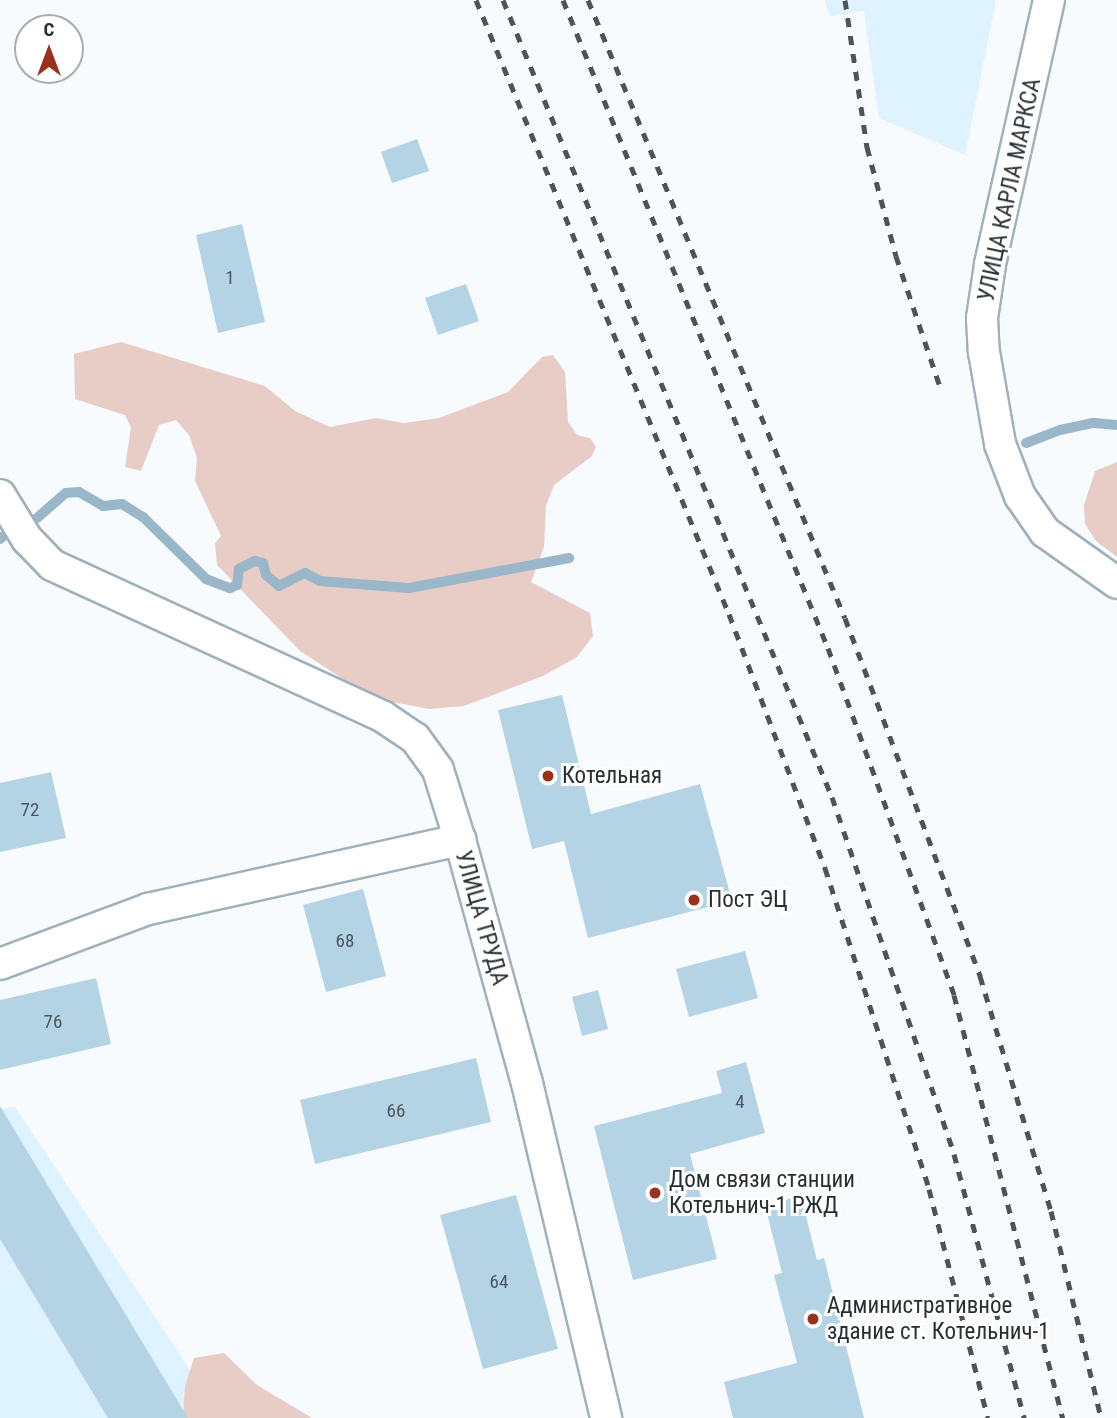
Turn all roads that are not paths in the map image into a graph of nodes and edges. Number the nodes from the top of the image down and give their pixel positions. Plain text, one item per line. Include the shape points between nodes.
1 (1049, 0) edge
2 (0, 495) edge
3 (1117, 583) edge
4 (460, 841) junction
5 (0, 964) edge
6 (606, 1418) edge

1 - 3 street, УЛИЦА КАРЛА МАРКСА via 990,265 982,318 984,352 1000,444 1020,496 1045,532
2 - 4 street via 27,539 52,565 382,716 415,738 438,770
4 - 5 street, УЛИЦА ТРУДА via 148,909
4 - 6 street, УЛИЦА ТРУДА via 527,1083

